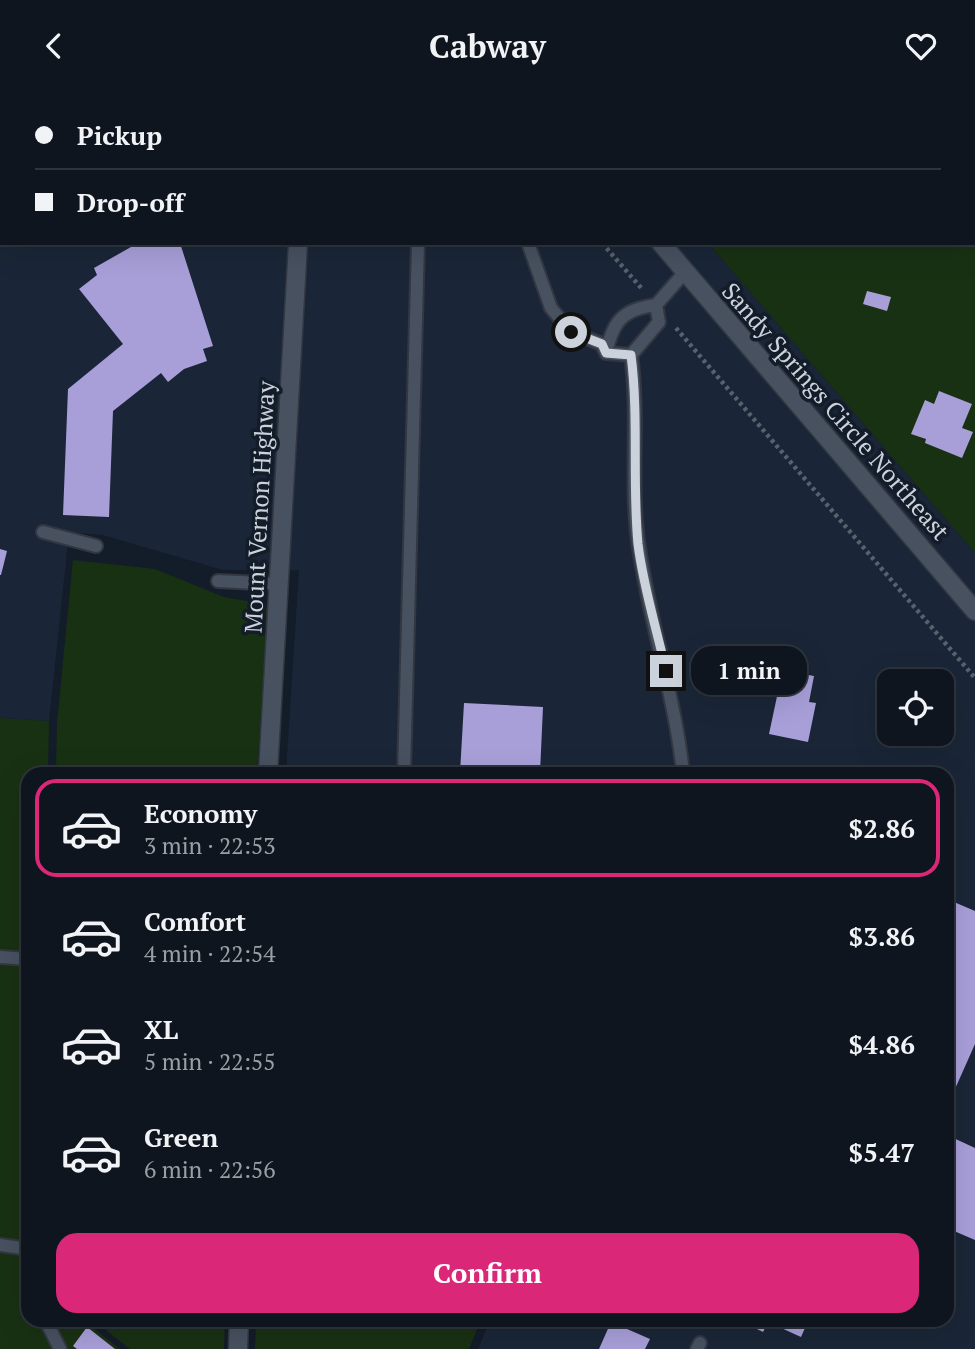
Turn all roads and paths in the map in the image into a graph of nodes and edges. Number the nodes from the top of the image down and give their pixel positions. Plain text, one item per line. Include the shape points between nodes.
1 (298, 245) edge
2 (418, 245) edge
3 (529, 245) edge
4 (604, 245) edge
5 (663, 245) edge
6 (685, 272) junction
7 (656, 305) junction
8 (606, 353) junction
9 (631, 355) junction
10 (43, 533) dead end
11 (96, 546) dead end
12 (218, 581) dead end
13 (279, 584) junction
14 (975, 611) edge
15 (975, 678) edge
16 (268, 767) edge
17 (404, 767) edge
18 (682, 767) edge
19 (0, 957) edge
20 (21, 958) edge
21 (0, 1245) edge
22 (21, 1248) edge
23 (49, 1327) edge
24 (239, 1327) edge
25 (61, 1349) edge
26 (238, 1349) edge

1 - 13 street, Mount Vernon Highway
2 - 17 lane
3 - 8 lane via 551,308 571,332 602,344
4 - 7 path
5 - 6 street, Sandy Springs Circle Northeast
6 - 7 lane
6 - 14 street, Sandy Springs Circle Northeast
7 - 8 lane via 634,307 611,328
7 - 9 lane via 659,322
7 - 15 path
8 - 9 lane
9 - 18 lane via 636,388 633,456 639,547 677,721
10 - 11 lane
12 - 13 lane
13 - 16 street, Mount Vernon Highway
19 - 20 lane
21 - 22 lane
23 - 25 lane
24 - 26 street

